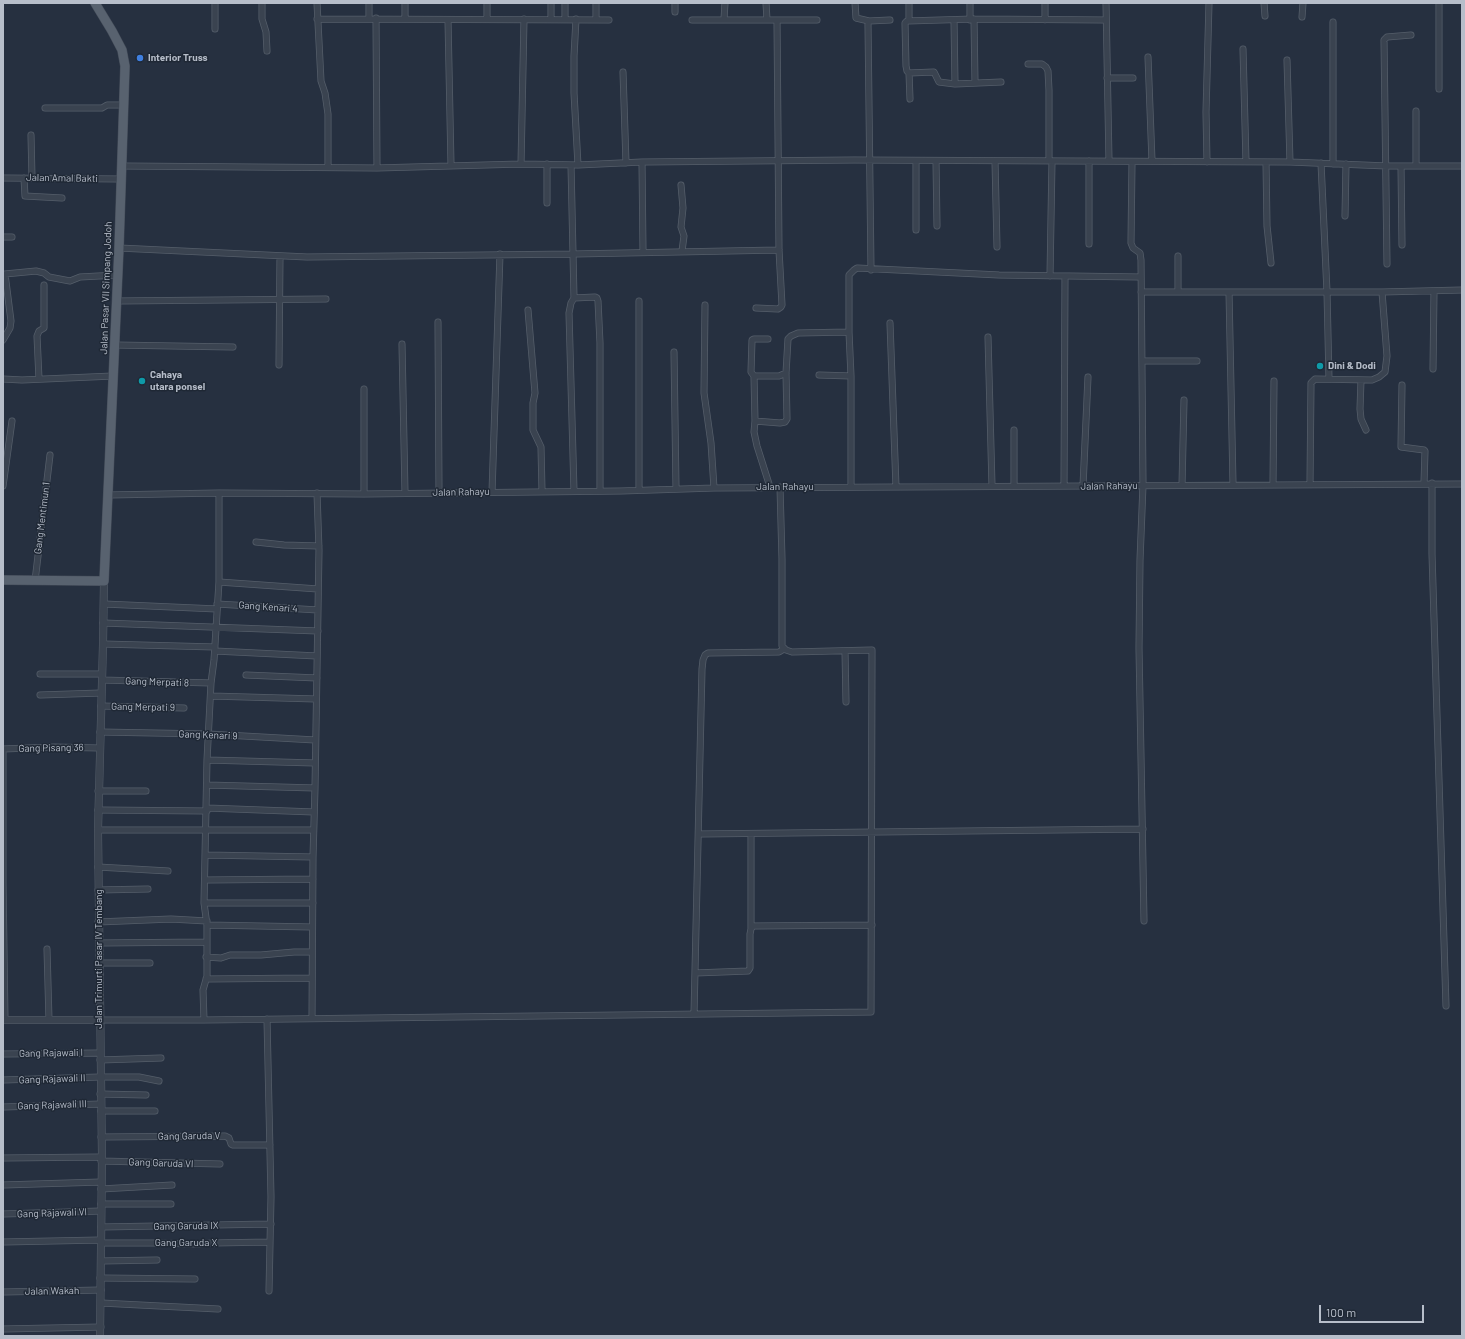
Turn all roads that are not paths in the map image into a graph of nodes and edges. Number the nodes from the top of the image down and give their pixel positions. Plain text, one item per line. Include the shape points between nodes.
1 (95, 3) edge
2 (215, 3) edge
3 (262, 3) edge
4 (317, 3) edge
5 (369, 3) edge
6 (405, 3) edge
7 (487, 3) edge
8 (551, 3) edge
9 (565, 3) edge
10 (596, 3) edge
11 (675, 3) edge
12 (725, 3) edge
13 (766, 3) edge
14 (855, 3) edge
15 (909, 3) edge
16 (970, 3) edge
17 (1045, 3) edge
18 (1106, 3) edge
19 (1208, 3) edge
20 (1264, 3) edge
21 (1303, 3) edge
22 (1439, 3) edge
23 (675, 12) dead end
24 (1264, 16) dead end
25 (1302, 17) dead end
26 (369, 18) junction
27 (376, 18) junction
28 (317, 19) junction
29 (405, 19) junction
30 (487, 19) junction
31 (524, 19) junction
32 (552, 19) junction
33 (565, 19) junction
34 (576, 19) junction
35 (724, 19) junction
36 (448, 20) junction
37 (596, 20) junction
38 (609, 20) dead end
39 (692, 20) dead end
40 (767, 20) junction
41 (777, 20) junction
42 (817, 20) dead end
43 (890, 20) dead end
44 (954, 20) junction
45 (972, 20) junction
46 (1045, 20) junction
47 (1106, 20) junction
48 (869, 21) junction
49 (909, 21) junction
50 (1333, 22) dead end
51 (215, 29) dead end
52 (1411, 36) dead end
53 (1244, 49) dead end
54 (267, 51) dead end
55 (1148, 57) dead end
56 (1287, 60) dead end
57 (1028, 64) dead end
58 (623, 72) dead end
59 (909, 73) junction
60 (1107, 78) junction
61 (1133, 78) dead end
62 (1001, 82) dead end
63 (975, 83) junction
64 (955, 84) junction
65 (1438, 89) dead end
66 (910, 99) dead end
67 (124, 105) junction
68 (45, 108) dead end
69 (1416, 111) dead end
70 (31, 135) dead end
71 (870, 160) junction
72 (778, 161) junction
73 (936, 161) junction
74 (995, 161) junction
75 (1050, 161) junction
76 (1089, 161) junction
77 (1109, 161) junction
78 (1152, 161) junction
79 (642, 162) junction
80 (916, 162) junction
81 (1132, 162) junction
82 (1207, 162) junction
83 (1246, 162) junction
84 (1266, 162) junction
85 (1290, 162) junction
86 (626, 163) junction
87 (1321, 163) junction
88 (521, 164) junction
89 (547, 164) junction
90 (1333, 164) junction
91 (1346, 164) junction
92 (451, 165) junction
93 (571, 165) junction
94 (578, 165) junction
95 (122, 166) junction
96 (328, 166) junction
97 (1387, 166) junction
98 (1401, 166) junction
99 (1416, 166) junction
100 (1462, 166) edge
101 (378, 168) junction
102 (3, 178) edge
103 (24, 178) junction
104 (32, 178) junction
105 (121, 179) junction
106 (681, 186) dead end
107 (62, 198) dead end
108 (547, 203) dead end
109 (1345, 216) dead end
110 (937, 226) dead end
111 (916, 230) dead end
112 (3, 237) edge
113 (12, 237) dead end
114 (1089, 244) dead end
115 (1402, 245) dead end
116 (997, 247) dead end
117 (119, 248) junction
118 (779, 250) junction
119 (682, 251) junction
120 (643, 252) junction
121 (500, 254) junction
122 (574, 254) junction
123 (280, 256) junction
124 (1178, 256) dead end
125 (1271, 263) dead end
126 (1388, 264) dead end
127 (871, 270) junction
128 (4, 274) edge
129 (117, 275) junction
130 (1050, 276) junction
131 (1065, 276) junction
132 (1140, 277) junction
133 (44, 285) dead end
134 (1462, 290) edge
135 (1434, 291) junction
136 (1141, 292) junction
137 (1178, 292) junction
138 (1229, 292) junction
139 (1327, 292) junction
140 (1382, 292) junction
141 (574, 298) junction
142 (279, 299) junction
143 (326, 299) dead end
144 (117, 301) junction
145 (639, 301) dead end
146 (705, 305) dead end
147 (756, 308) dead end
148 (528, 310) dead end
149 (438, 322) dead end
150 (890, 323) dead end
151 (849, 332) junction
152 (988, 337) dead end
153 (768, 339) dead end
154 (3, 340) edge
155 (402, 344) dead end
156 (115, 345) junction
157 (233, 347) dead end
158 (674, 352) dead end
159 (1142, 360) junction
160 (1196, 361) dead end
161 (279, 365) dead end
162 (1433, 369) dead end
163 (786, 373) junction
164 (819, 375) dead end
165 (113, 376) junction
166 (754, 376) junction
167 (779, 376) junction
168 (851, 376) junction
169 (1088, 377) dead end
170 (3, 378) edge
171 (39, 379) junction
172 (1329, 379) junction
173 (786, 380) junction
174 (1360, 380) junction
175 (1274, 381) dead end
176 (1402, 385) dead end
177 (364, 389) dead end
178 (1184, 400) dead end
179 (12, 421) dead end
180 (754, 421) junction
181 (1014, 430) dead end
182 (1366, 430) dead end
183 (50, 455) dead end
184 (1424, 483) junction
185 (1432, 483) junction
186 (1233, 484) junction
187 (1273, 484) junction
188 (1310, 484) junction
189 (1462, 484) edge
190 (1143, 485) junction
191 (1182, 485) junction
192 (3, 486) edge
193 (992, 486) junction
194 (1014, 486) junction
195 (1064, 486) junction
196 (1083, 486) junction
197 (770, 487) junction
198 (780, 487) junction
199 (851, 487) junction
200 (896, 487) junction
201 (676, 488) junction
202 (714, 488) junction
203 (600, 490) junction
204 (639, 490) junction
205 (542, 491) junction
206 (574, 491) junction
207 (439, 492) junction
208 (492, 492) junction
209 (219, 493) junction
210 (405, 493) junction
211 (317, 494) junction
212 (364, 494) junction
213 (108, 495) junction
214 (256, 542) dead end
215 (319, 546) junction
216 (3, 580) edge
217 (35, 580) junction
218 (104, 581) junction
219 (219, 582) junction
220 (318, 589) junction
221 (104, 604) junction
222 (217, 606) junction
223 (318, 610) junction
224 (103, 623) junction
225 (216, 628) junction
226 (318, 631) junction
227 (103, 644) junction
228 (784, 648) junction
229 (215, 649) junction
230 (845, 651) junction
231 (317, 656) junction
232 (40, 674) dead end
233 (246, 674) dead end
234 (102, 677) junction
235 (317, 678) junction
236 (211, 683) junction
237 (40, 694) dead end
238 (102, 694) junction
239 (211, 696) junction
240 (316, 699) junction
241 (846, 702) dead end
242 (101, 706) junction
243 (184, 708) dead end
244 (100, 732) junction
245 (208, 734) junction
246 (315, 740) junction
247 (100, 748) junction
248 (3, 749) edge
249 (207, 760) junction
250 (315, 763) junction
251 (207, 786) junction
252 (315, 788) junction
253 (98, 791) junction
254 (146, 792) dead end
255 (207, 809) junction
256 (98, 810) junction
257 (314, 812) junction
258 (1143, 829) junction
259 (98, 830) junction
260 (313, 830) junction
261 (206, 831) junction
262 (871, 832) junction
263 (699, 834) junction
264 (751, 834) junction
265 (206, 855) junction
266 (313, 857) junction
267 (98, 867) junction
268 (168, 871) dead end
269 (313, 879) junction
270 (206, 880) junction
271 (148, 889) dead end
272 (98, 890) junction
273 (204, 903) junction
274 (313, 903) junction
275 (1144, 921) dead end
276 (98, 922) junction
277 (207, 923) junction
278 (872, 924) junction
279 (312, 927) junction
280 (751, 929) junction
281 (206, 942) junction
282 (99, 943) junction
283 (48, 949) dead end
284 (312, 952) junction
285 (206, 957) junction
286 (99, 963) junction
287 (150, 963) dead end
288 (695, 973) junction
289 (312, 978) junction
290 (206, 979) junction
291 (1446, 1006) dead end
292 (694, 1014) junction
293 (312, 1018) junction
294 (267, 1019) junction
295 (4, 1020) edge
296 (49, 1020) junction
297 (99, 1020) junction
298 (204, 1020) junction
299 (3, 1054) edge
300 (100, 1056) junction
301 (161, 1058) dead end
302 (100, 1077) junction
303 (3, 1080) edge
304 (159, 1081) dead end
305 (100, 1094) junction
306 (146, 1095) dead end
307 (3, 1107) edge
308 (101, 1108) junction
309 (155, 1111) dead end
310 (101, 1137) junction
311 (270, 1145) junction
312 (3, 1158) edge
313 (101, 1159) junction
314 (220, 1164) dead end
315 (3, 1185) edge
316 (101, 1185) junction
317 (172, 1185) dead end
318 (171, 1204) dead end
319 (101, 1208) junction
320 (3, 1214) edge
321 (271, 1224) junction
322 (101, 1227) junction
323 (3, 1242) edge
324 (101, 1242) junction
325 (270, 1242) junction
326 (157, 1260) dead end
327 (101, 1261) junction
328 (100, 1278) junction
329 (195, 1279) dead end
330 (100, 1290) junction
331 (269, 1291) dead end
332 (3, 1292) edge
333 (100, 1303) junction
334 (218, 1309) dead end
335 (101, 1328) junction
336 (3, 1329) edge
337 (100, 1336) edge

1 - 67 main road, Jalan Pasar VII Simpang Jodoh via 123,53
2 - 51 street
3 - 54 street
4 - 28 street
5 - 26 street
6 - 29 street
7 - 30 street
8 - 32 street
9 - 33 street
10 - 37 street
11 - 23 street
12 - 35 street
13 - 40 street
14 - 48 street via 856,18
15 - 49 street
16 - 45 street
17 - 46 street
18 - 47 street
19 - 82 street
20 - 24 street
21 - 25 street
22 - 65 street
26 - 27 street
26 - 28 street
27 - 29 street
27 - 101 street
28 - 96 street via 321,81 328,114
29 - 36 street
30 - 31 street
30 - 36 street
31 - 32 street
31 - 88 street
32 - 33 street
33 - 34 street
34 - 37 street
34 - 94 street via 574,93
35 - 39 street
35 - 40 street
36 - 92 street
37 - 38 street
40 - 41 street
41 - 42 street
41 - 72 street
43 - 48 street
44 - 45 street
44 - 49 street
44 - 64 street
45 - 46 street
45 - 63 street
46 - 47 street
47 - 60 street
48 - 71 street
49 - 59 street via 905,23 906,71
50 - 90 street
52 - 97 street via 1384,39
53 - 83 street
55 - 78 street
56 - 85 street
57 - 75 street via 1042,64 1048,71
58 - 86 street
59 - 64 street via 934,72 939,82
59 - 66 street
60 - 61 street
60 - 77 street
62 - 63 street
63 - 64 street
67 - 68 street via 107,105 102,108
67 - 95 main road, Jalan Pasar VII Simpang Jodoh
69 - 99 street
70 - 104 street
71 - 72 street
71 - 80 street
71 - 127 street
72 - 79 street
72 - 118 street
73 - 74 street
73 - 80 street
73 - 110 street
74 - 75 street
74 - 116 street
75 - 76 street
75 - 130 street
76 - 77 street
76 - 114 street
77 - 81 street
78 - 81 street
78 - 82 street
79 - 86 street
79 - 120 street
80 - 111 street
81 - 132 street via 1130,236 1133,248 1141,255
82 - 83 street
83 - 84 street
84 - 85 street
84 - 125 street via 1267,226
85 - 87 street
86 - 94 street
87 - 90 street
87 - 139 street
88 - 89 street
88 - 92 street
89 - 93 street
89 - 108 street
90 - 91 street
91 - 97 street
91 - 109 street
92 - 101 street
93 - 94 street
93 - 122 street
95 - 96 street
95 - 105 main road, Jalan Pasar VII Simpang Jodoh
96 - 101 street
97 - 98 street
97 - 126 street
98 - 99 street
98 - 115 street
99 - 100 street
102 - 103 street, Jalan Amal Bakti
103 - 104 street, Jalan Amal Bakti
103 - 107 street via 25,196
104 - 105 street, Jalan Amal Bakti
105 - 117 main road, Jalan Pasar VII Simpang Jodoh
106 - 119 street via 681,227 684,236
112 - 113 street
117 - 123 street
117 - 129 main road, Jalan Pasar VII Simpang Jodoh
118 - 119 street
118 - 147 street via 781,307
119 - 120 street
120 - 122 street
121 - 122 street
121 - 123 street
121 - 208 street
122 - 141 street
123 - 142 street
124 - 137 street
127 - 130 street
127 - 151 street via 857,268 849,275
128 - 129 street via 36,271 49,277 70,281 80,277
128 - 154 street via 11,321
129 - 144 main road, Jalan Pasar VII Simpang Jodoh
130 - 131 street
131 - 132 street
131 - 195 street
132 - 136 street
133 - 171 street via 44,328 37,336
134 - 135 street
135 - 140 street
135 - 162 street
136 - 137 street
136 - 159 street
137 - 138 street
138 - 139 street
138 - 186 street
139 - 140 street
139 - 172 street
140 - 174 street via 1387,366 1379,377
141 - 203 street via 595,298 598,301
141 - 206 street via 570,313
142 - 143 street
142 - 144 street
142 - 161 street
144 - 156 main road, Jalan Pasar VII Simpang Jodoh
145 - 204 street
146 - 202 street via 704,393
148 - 205 street via 535,392 533,430 541,447
149 - 207 street
150 - 200 street
151 - 163 street via 798,333 790,336
151 - 168 street
152 - 193 street
153 - 166 street via 752,340 751,372
155 - 210 street
156 - 157 street
156 - 165 main road, Jalan Pasar VII Simpang Jodoh
158 - 201 street
159 - 160 street
159 - 190 street
163 - 167 street
163 - 173 street
164 - 168 street
165 - 171 street
165 - 213 main road, Jalan Pasar VII Simpang Jodoh
166 - 167 street
166 - 180 street
167 - 173 street
168 - 199 street
169 - 196 street
170 - 171 street
172 - 174 street
172 - 188 street via 1316,379 1311,383
173 - 180 street via 786,421
174 - 182 street via 1361,419
175 - 187 street
176 - 184 street via 1401,447 1426,451
177 - 212 street
178 - 191 street
179 - 192 street
180 - 197 street via 757,446
181 - 194 street
183 - 217 street, Gang Mentimun 1
184 - 185 street, Jalan Rahayu
184 - 188 street, Jalan Rahayu
185 - 189 street, Jalan Rahayu
185 - 291 street
186 - 187 street, Jalan Rahayu
186 - 191 street, Jalan Rahayu
187 - 188 street, Jalan Rahayu
190 - 191 street, Jalan Rahayu
190 - 196 street, Jalan Rahayu
190 - 258 street via 1139,648
193 - 194 street, Jalan Rahayu
193 - 200 street, Jalan Rahayu
194 - 195 street, Jalan Rahayu
195 - 196 street, Jalan Rahayu
197 - 198 street, Jalan Rahayu
197 - 202 street, Jalan Rahayu
198 - 199 street, Jalan Rahayu
198 - 228 street
199 - 200 street, Jalan Rahayu
201 - 202 street, Jalan Rahayu
201 - 204 street, Jalan Rahayu
203 - 204 street, Jalan Rahayu
203 - 206 street, Jalan Rahayu
205 - 206 street, Jalan Rahayu
205 - 208 street, Jalan Rahayu
207 - 208 street, Jalan Rahayu
207 - 210 street, Jalan Rahayu
209 - 211 street, Jalan Rahayu
209 - 213 street, Jalan Rahayu
209 - 219 street
210 - 212 street, Jalan Rahayu
211 - 212 street, Jalan Rahayu
211 - 215 street
213 - 218 main road, Jalan Pasar VII Simpang Jodoh
214 - 215 street
215 - 220 street
216 - 217 main road
217 - 218 main road
218 - 221 street, Jalan Trimurti Pasar IV Tembang
219 - 220 street
219 - 222 street
220 - 223 street
221 - 222 street, Gang Kenari 4
221 - 224 street, Jalan Trimurti Pasar IV Tembang
222 - 223 street, Gang Kenari 4
222 - 225 street
223 - 226 street
224 - 225 street
224 - 227 street, Jalan Trimurti Pasar IV Tembang
225 - 226 street
225 - 229 street
226 - 231 street
227 - 229 street
227 - 234 street, Jalan Trimurti Pasar IV Tembang
228 - 230 street via 792,652
228 - 263 street via 779,652 705,655 702,669
229 - 231 street
229 - 236 street
230 - 241 street
230 - 262 street via 872,650
231 - 235 street
232 - 234 street, Gang Merpati 8
233 - 235 street
234 - 236 street, Gang Merpati 8
234 - 238 street, Jalan Trimurti Pasar IV Tembang
235 - 240 street
236 - 239 street
237 - 238 street
238 - 242 street, Jalan Trimurti Pasar IV Tembang
239 - 240 street
239 - 245 street
240 - 246 street
242 - 243 street, Gang Merpati 9
242 - 244 street, Jalan Trimurti Pasar IV Tembang
244 - 245 street, Gang Kenari 9
244 - 247 street, Jalan Trimurti Pasar IV Tembang
245 - 246 street, Gang Kenari 9
245 - 249 street
246 - 250 street
247 - 248 street, Gang Pisang 36
247 - 253 street, Jalan Trimurti Pasar IV Tembang
248 - 295 street
249 - 250 street
249 - 251 street
250 - 252 street
251 - 252 street
251 - 255 street
252 - 257 street
253 - 254 street
253 - 256 street, Jalan Trimurti Pasar IV Tembang
255 - 256 street
255 - 257 street
255 - 261 street
256 - 259 street, Jalan Trimurti Pasar IV Tembang
257 - 260 street
258 - 262 street
258 - 275 street
259 - 261 street
259 - 267 street, Jalan Trimurti Pasar IV Tembang
260 - 261 street
260 - 266 street
261 - 265 street
262 - 264 street
262 - 278 street
263 - 264 street
263 - 288 street
264 - 280 street
265 - 266 street
265 - 270 street
266 - 269 street
267 - 268 street
267 - 272 street, Jalan Trimurti Pasar IV Tembang
269 - 270 street
269 - 274 street
270 - 273 street
271 - 272 street
272 - 276 street, Jalan Trimurti Pasar IV Tembang
273 - 274 street
273 - 277 street
274 - 279 street
276 - 277 street via 172,919
276 - 282 street, Jalan Trimurti Pasar IV Tembang
277 - 279 street
277 - 281 street
278 - 280 street via 753,926
278 - 292 street via 871,1012
279 - 284 street
280 - 288 street via 748,971
281 - 282 street
281 - 285 street
282 - 286 street, Jalan Trimurti Pasar IV Tembang
283 - 296 street
284 - 285 street
284 - 289 street
285 - 290 street
286 - 287 street
286 - 297 street, Jalan Trimurti Pasar IV Tembang
288 - 292 street
289 - 290 street
289 - 293 street
290 - 298 street via 203,990
292 - 293 street
293 - 294 street
294 - 298 street
294 - 311 street
295 - 296 street
296 - 297 street
297 - 298 street
297 - 300 street, Jalan Trimurti Pasar IV Tembang
299 - 300 street, Gang Rajawali I
300 - 301 street, Gang Rajawali I
300 - 302 street, Jalan Trimurti Pasar IV Tembang
302 - 303 street, Gang Rajawali II
302 - 304 street, Gang Rajawali II via 139,1077
302 - 305 street, Jalan Trimurti Pasar IV Tembang
305 - 306 street
305 - 308 street, Jalan Trimurti Pasar IV Tembang
307 - 308 street, Gang Rajawali III
308 - 309 street, Gang Rajawali III
308 - 310 street, Jalan Trimurti Pasar IV Tembang
310 - 311 street, Gang Garuda V via 225,1136 230,1138 233,1145
310 - 313 street, Jalan Trimurti Pasar IV Tembang
311 - 321 street
312 - 313 street, Gang Garuda VI
313 - 314 street, Gang Garuda VI
313 - 316 street, Jalan Trimurti Pasar IV Tembang
315 - 316 street
316 - 317 street
316 - 319 street, Jalan Trimurti Pasar IV Tembang
318 - 319 street, Gang Rajawali VI
319 - 320 street, Gang Rajawali VI
319 - 322 street, Jalan Trimurti Pasar IV Tembang
321 - 322 street, Gang Garuda IX
321 - 325 street
322 - 324 street, Jalan Trimurti Pasar IV Tembang
323 - 324 street, Gang Garuda X
324 - 325 street, Gang Garuda X
324 - 327 street, Jalan Trimurti Pasar IV Tembang
325 - 331 street
326 - 327 street
327 - 328 street, Jalan Trimurti Pasar IV Tembang
328 - 329 street
328 - 330 street, Jalan Trimurti Pasar IV Tembang
330 - 332 street, Jalan Wakah
330 - 333 street, Jalan Trimurti Pasar IV Tembang
333 - 334 street
333 - 335 street, Jalan Trimurti Pasar IV Tembang
335 - 336 street
335 - 337 street, Jalan Trimurti Pasar IV Tembang

